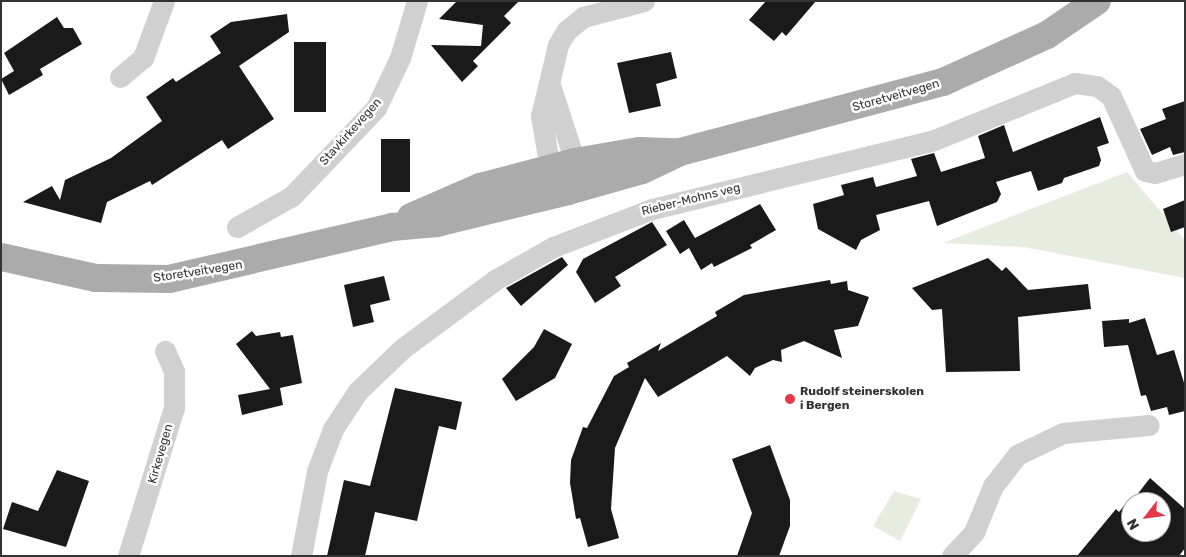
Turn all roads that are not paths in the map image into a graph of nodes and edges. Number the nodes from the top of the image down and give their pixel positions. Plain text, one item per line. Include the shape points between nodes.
1 (164, 1) edge
2 (417, 1) edge
3 (644, 1) edge
4 (1097, 1) edge
5 (120, 77) dead end
6 (680, 152) junction
7 (1185, 164) edge
8 (562, 166) junction
9 (568, 191) junction
10 (237, 227) dead end
11 (392, 227) junction
12 (1, 257) edge
13 (165, 352) dead end
14 (1149, 424) dead end
15 (128, 556) edge
16 (301, 556) edge
17 (952, 556) edge

1 - 5 street via 142,58
2 - 10 street, Stavkirkevegen via 400,58 376,108 292,196
3 - 8 street via 594,14 574,23 558,45 550,85
4 - 6 main road, Storetveitvegen via 1030,43 943,82
6 - 8 main road, Storetveitvegen via 639,150
6 - 9 main road, Storetveitvegen via 642,170
7 - 16 street, Rieber-Mohns veg via 1155,173 1145,171 1111,96 1097,86 1075,83 934,140 652,209 553,247 495,280 403,348 358,391 333,429 318,471
8 - 9 street
8 - 11 main road, Storetveitvegen via 480,187
9 - 11 main road, Storetveitvegen via 437,222
11 - 12 main road, Storetveitvegen via 169,279 96,278
13 - 15 street, Kirkevegen via 174,371 174,407 154,483
14 - 17 street via 1063,433 1017,454 993,486 974,532

